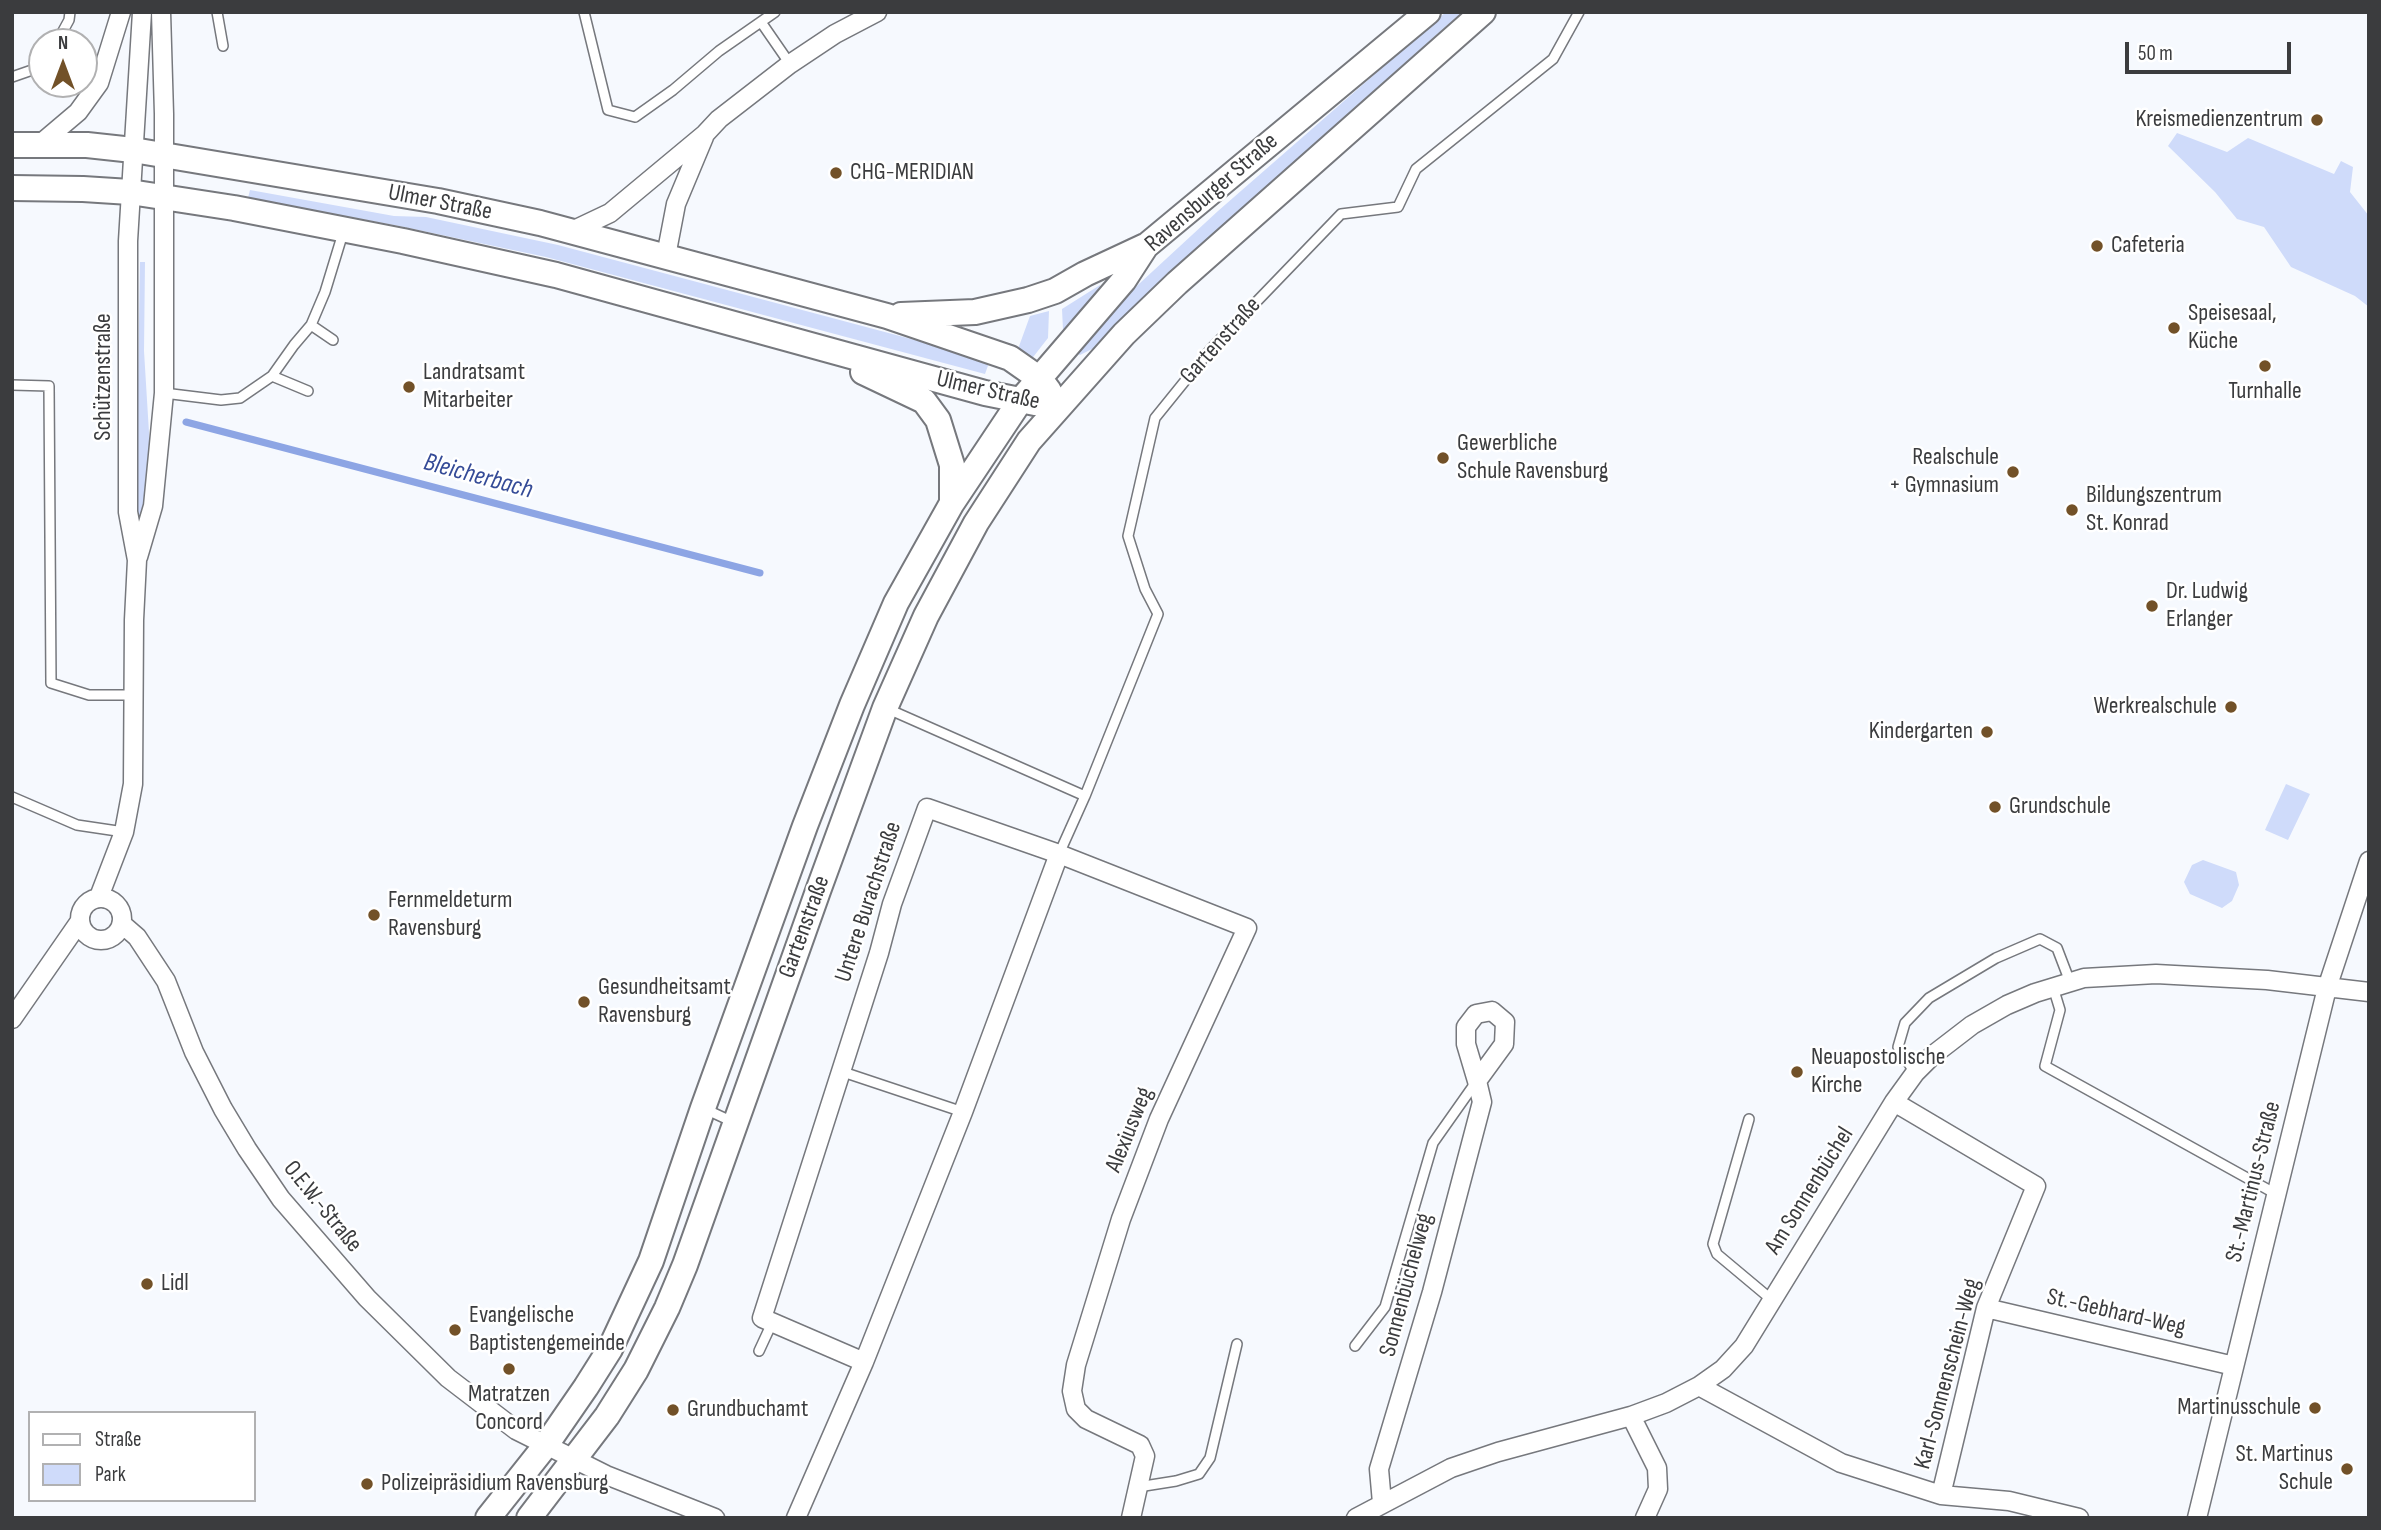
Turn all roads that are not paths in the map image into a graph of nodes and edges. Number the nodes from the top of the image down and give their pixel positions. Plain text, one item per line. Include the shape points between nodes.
1 (121, 12) edge
2 (142, 12) edge
3 (161, 12) edge
4 (217, 12) edge
5 (584, 12) edge
6 (775, 12) edge
7 (877, 12) edge
8 (1428, 12) edge
9 (1483, 12) edge
10 (1579, 12) edge
11 (761, 22) junction
12 (223, 46) dead end
13 (790, 64) junction
14 (705, 134) junction
15 (12, 145) edge
16 (39, 145) junction
17 (133, 150) junction
18 (164, 155) junction
19 (12, 188) edge
20 (130, 192) junction
21 (164, 197) junction
22 (345, 229) junction
23 (572, 230) junction
24 (1146, 246) junction
25 (666, 256) junction
26 (887, 316) junction
27 (311, 325) junction
28 (333, 340) dead end
29 (806, 344) junction
30 (272, 376) junction
31 (1040, 379) junction
32 (12, 385) edge
33 (308, 391) dead end
34 (164, 393) junction
35 (1020, 401) junction
36 (1060, 406) junction
37 (952, 503) junction
38 (137, 561) junction
39 (134, 695) junction
40 (885, 708) junction
41 (1084, 796) junction
42 (12, 797) edge
43 (124, 832) junction
44 (1059, 854) junction
45 (2369, 861) edge
46 (104, 898) junction
47 (120, 928) junction
48 (77, 930) junction
49 (2061, 985) junction
50 (2327, 988) junction
51 (2369, 992) edge
52 (12, 1019) edge
53 (839, 1070) junction
54 (1915, 1073) junction
55 (1477, 1081) joint
56 (1894, 1102) junction
57 (703, 1108) junction
58 (963, 1112) junction
59 (1749, 1119) dead end
60 (736, 1123) junction
61 (2276, 1195) junction
62 (1772, 1300) junction
63 (1986, 1308) junction
64 (772, 1323) junction
65 (1237, 1344) dead end
66 (1355, 1346) dead end
67 (759, 1350) dead end
68 (864, 1362) junction
69 (2234, 1366) junction
70 (1699, 1387) junction
71 (1631, 1416) junction
72 (546, 1445) junction
73 (575, 1459) junction
74 (1138, 1488) junction
75 (1941, 1495) junction
76 (1382, 1503) junction
77 (2006, 1509) edge
78 (488, 1518) edge
79 (530, 1518) edge
80 (715, 1518) edge
81 (796, 1518) edge
82 (1131, 1518) edge
83 (1356, 1518) edge
84 (1644, 1518) edge
85 (2079, 1518) edge
86 (2197, 1518) edge

1 - 16 street via 99,83 78,112
2 - 17 street
3 - 18 street
4 - 12 lane
5 - 11 lane via 608,110 635,117
6 - 11 lane
7 - 13 street
8 - 24 main road, Ravensburger Straße
9 - 36 main road, Ravensburger Straße via 1177,283
10 - 41 lane, Gartenstraße via 1553,59 1416,169 1398,206 1341,214 1210,350 1155,418 1128,536 1158,614
11 - 13 lane
13 - 14 street
14 - 23 street via 610,213
14 - 25 street via 676,204
15 - 16 main road, Ulmer Straße
16 - 17 main road, Ulmer Straße
17 - 18 main road, Ulmer Straße
17 - 20 street
18 - 21 street
18 - 23 main road, Ulmer Straße via 438,201
19 - 20 main road, Ulmer Straße
20 - 21 main road, Ulmer Straße
20 - 38 street, Schützenstraße via 128,512
21 - 22 main road, Ulmer Straße
21 - 34 street, Schützenstraße
22 - 27 lane
22 - 29 main road, Ulmer Straße via 556,275
23 - 25 main road, Ulmer Straße
24 - 26 main road via 1028,300 975,312
24 - 31 main road, Ravensburger Straße via 1124,280
25 - 26 main road, Ulmer Straße
26 - 31 main road, Ulmer Straße via 1010,358
27 - 28 lane
27 - 30 lane
29 - 35 main road, Ulmer Straße
29 - 37 main road via 923,401 938,419 946,441
30 - 33 lane
30 - 34 lane via 240,398
31 - 35 main road, Ravensburger Straße
31 - 36 main road, Ulmer Straße
32 - 39 lane via 49,386 51,683 89,695
34 - 38 street, Schützenstraße via 153,506
35 - 36 main road, Ulmer Straße
35 - 37 main road, Ravensburger Straße
36 - 40 main road, Gartenstraße via 1029,441 976,523 926,616
37 - 57 main road, Gartenstraße via 896,603 852,705
38 - 39 street, Schützenstraße
39 - 43 street, Schützenstraße via 133,784
40 - 41 lane
40 - 60 main road, Gartenstraße
41 - 44 lane
42 - 43 lane via 77,825
43 - 46 street, Schützenstraße via 107,876
44 - 53 street, Untere Burachstraße via 927,808
44 - 58 street
44 - 74 street, Alexiusweg via 1247,928 1158,1119 1076,1365 1072,1391 1076,1409 1086,1419 1140,1445 1145,1456
45 - 50 street, St.-Martinus-Straße
46 - 47 street via 117,904 122,913
46 - 48 street via 88,901
47 - 48 street via 107,940 95,940
47 - 72 street, O.E.W.-Straße via 137,937 166,981 223,1109 281,1199 367,1298 449,1378 516,1430
48 - 52 street
49 - 50 street, Am Sonnenbüchel via 2084,978 2156,974
49 - 54 street, Am Sonnenbüchel via 2035,992 1972,1026
49 - 54 lane via 2057,948 2040,939 1929,998 1905,1023 1898,1047
49 - 61 lane via 2060,1010 2045,1066
50 - 51 street, Am Sonnenbüchel
50 - 61 street, St.-Martinus-Straße
53 - 58 lane
53 - 64 street, Untere Burachstraße via 761,1318
54 - 56 street, Am Sonnenbüchel
55 - 66 lane, Sonnenbüchelweg via 1433,1143 1385,1307
55 - 76 street, Sonnenbüchelweg via 1482,1102 1379,1469
56 - 62 street, Am Sonnenbüchel
56 - 63 street, Karl-Sonnenschein-Weg via 2036,1186
57 - 60 lane
57 - 72 main road, Gartenstraße via 651,1261 610,1349
58 - 68 street
59 - 62 lane via 1713,1244 1717,1254
60 - 73 main road, Gartenstraße via 667,1308 629,1381
61 - 69 street, St.-Martinus-Straße
62 - 70 street, Am Sonnenbüchel via 1744,1346
63 - 69 street, St.-Gebhard-Weg
63 - 75 street, Karl-Sonnenschein-Weg
64 - 67 lane
64 - 68 street
65 - 74 lane via 1205,1466 1199,1474
68 - 81 street
69 - 86 street, St.-Martinus-Straße
70 - 71 street, Am Sonnenbüchel
70 - 75 street via 1841,1463
71 - 76 street, Am Sonnenbüchel via 1451,1468
71 - 84 street via 1657,1468 1658,1489
72 - 73 street
72 - 78 main road, Gartenstraße
73 - 79 main road, Gartenstraße
73 - 80 street
74 - 82 street, Alexiusweg
75 - 77 street
76 - 83 street, Am Sonnenbüchel
77 - 85 street

